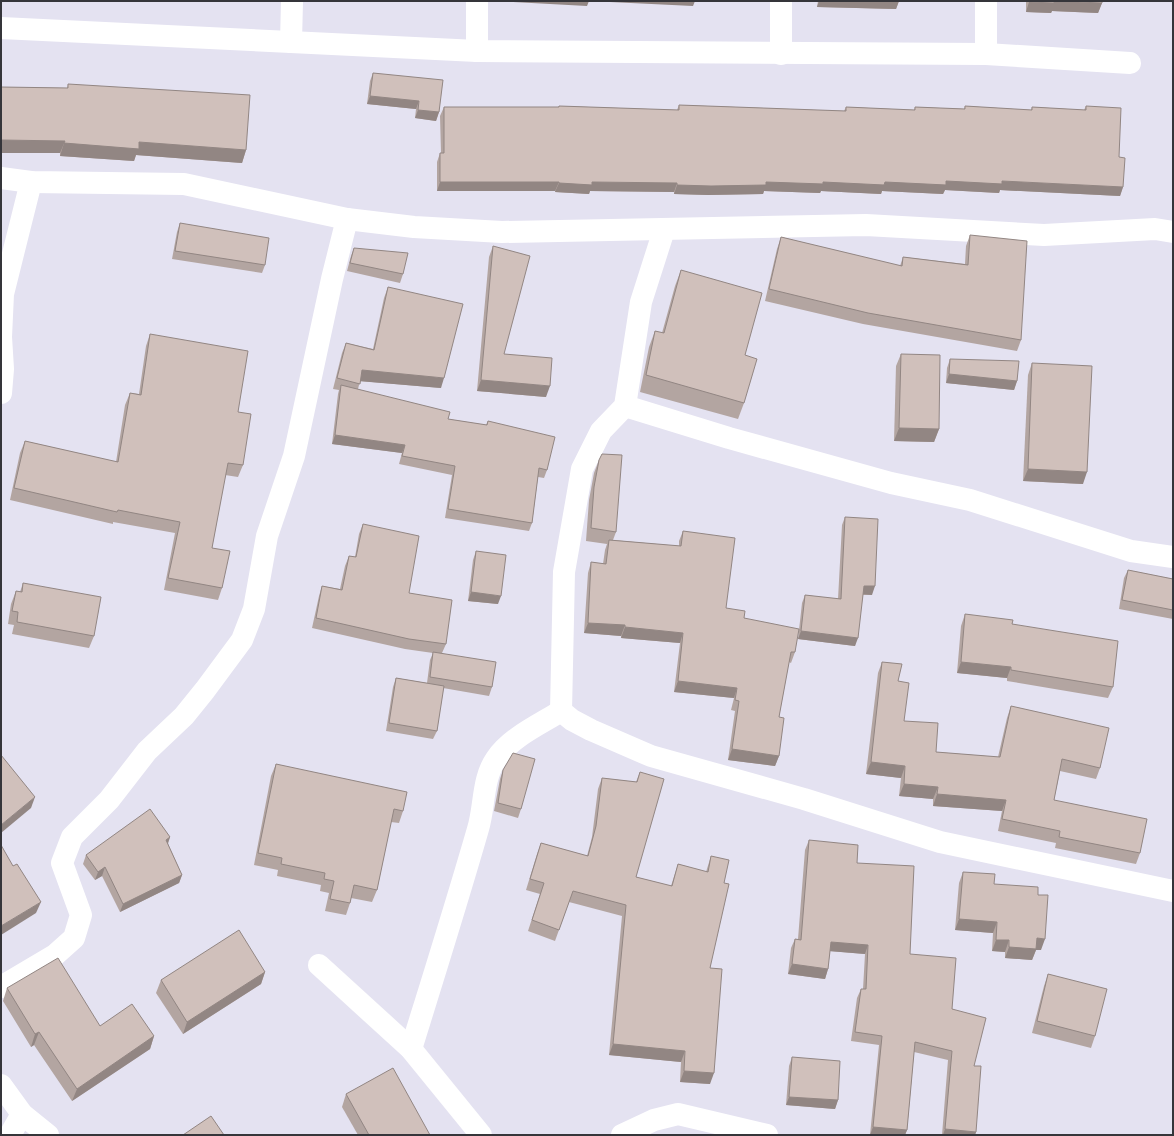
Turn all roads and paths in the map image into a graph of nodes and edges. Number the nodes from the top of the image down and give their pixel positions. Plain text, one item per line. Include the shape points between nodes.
1 (292, 1) edge
2 (477, 1) edge
3 (781, 1) edge
4 (986, 1) edge
5 (1, 28) edge
6 (291, 42) junction
7 (477, 51) junction
8 (781, 54) junction
9 (986, 54) junction
10 (1130, 63) dead end
11 (1, 178) edge
12 (31, 182) junction
13 (347, 219) junction
14 (664, 230) junction
15 (1173, 232) edge
16 (1, 393) edge
17 (625, 406) junction
18 (1173, 557) edge
19 (561, 711) junction
20 (1173, 891) edge
21 (319, 965) dead end
22 (1, 986) edge
23 (411, 1049) junction
24 (1, 1085) edge
25 (22, 1114) junction
26 (10, 1135) edge
27 (48, 1135) edge
28 (481, 1135) edge
29 (622, 1135) edge
30 (767, 1135) edge

1 - 6 street
2 - 7 street
3 - 8 street
4 - 9 street
5 - 6 street
6 - 7 street
7 - 8 street
8 - 9 street
9 - 10 street
11 - 12 street
12 - 13 street via 184,184
12 - 16 street via 3,294
13 - 14 street via 414,227 502,232
13 - 22 street via 294,456 266,536 254,609 242,640 184,716 147,751 109,800 72,837 62,863 81,915 74,938 55,955
14 - 15 street via 866,225 1044,235 1155,229
14 - 17 street via 642,302
17 - 18 street via 876,479 970,500 1131,551
17 - 19 street via 601,431 582,469 576,497 564,572
19 - 20 street via 591,730 651,756 804,799 940,842
19 - 23 street via 510,743 495,760 483,794 481,820 461,889
21 - 23 street
23 - 28 street
24 - 25 street
25 - 26 street
25 - 27 street
29 - 30 street via 654,1120 678,1114

